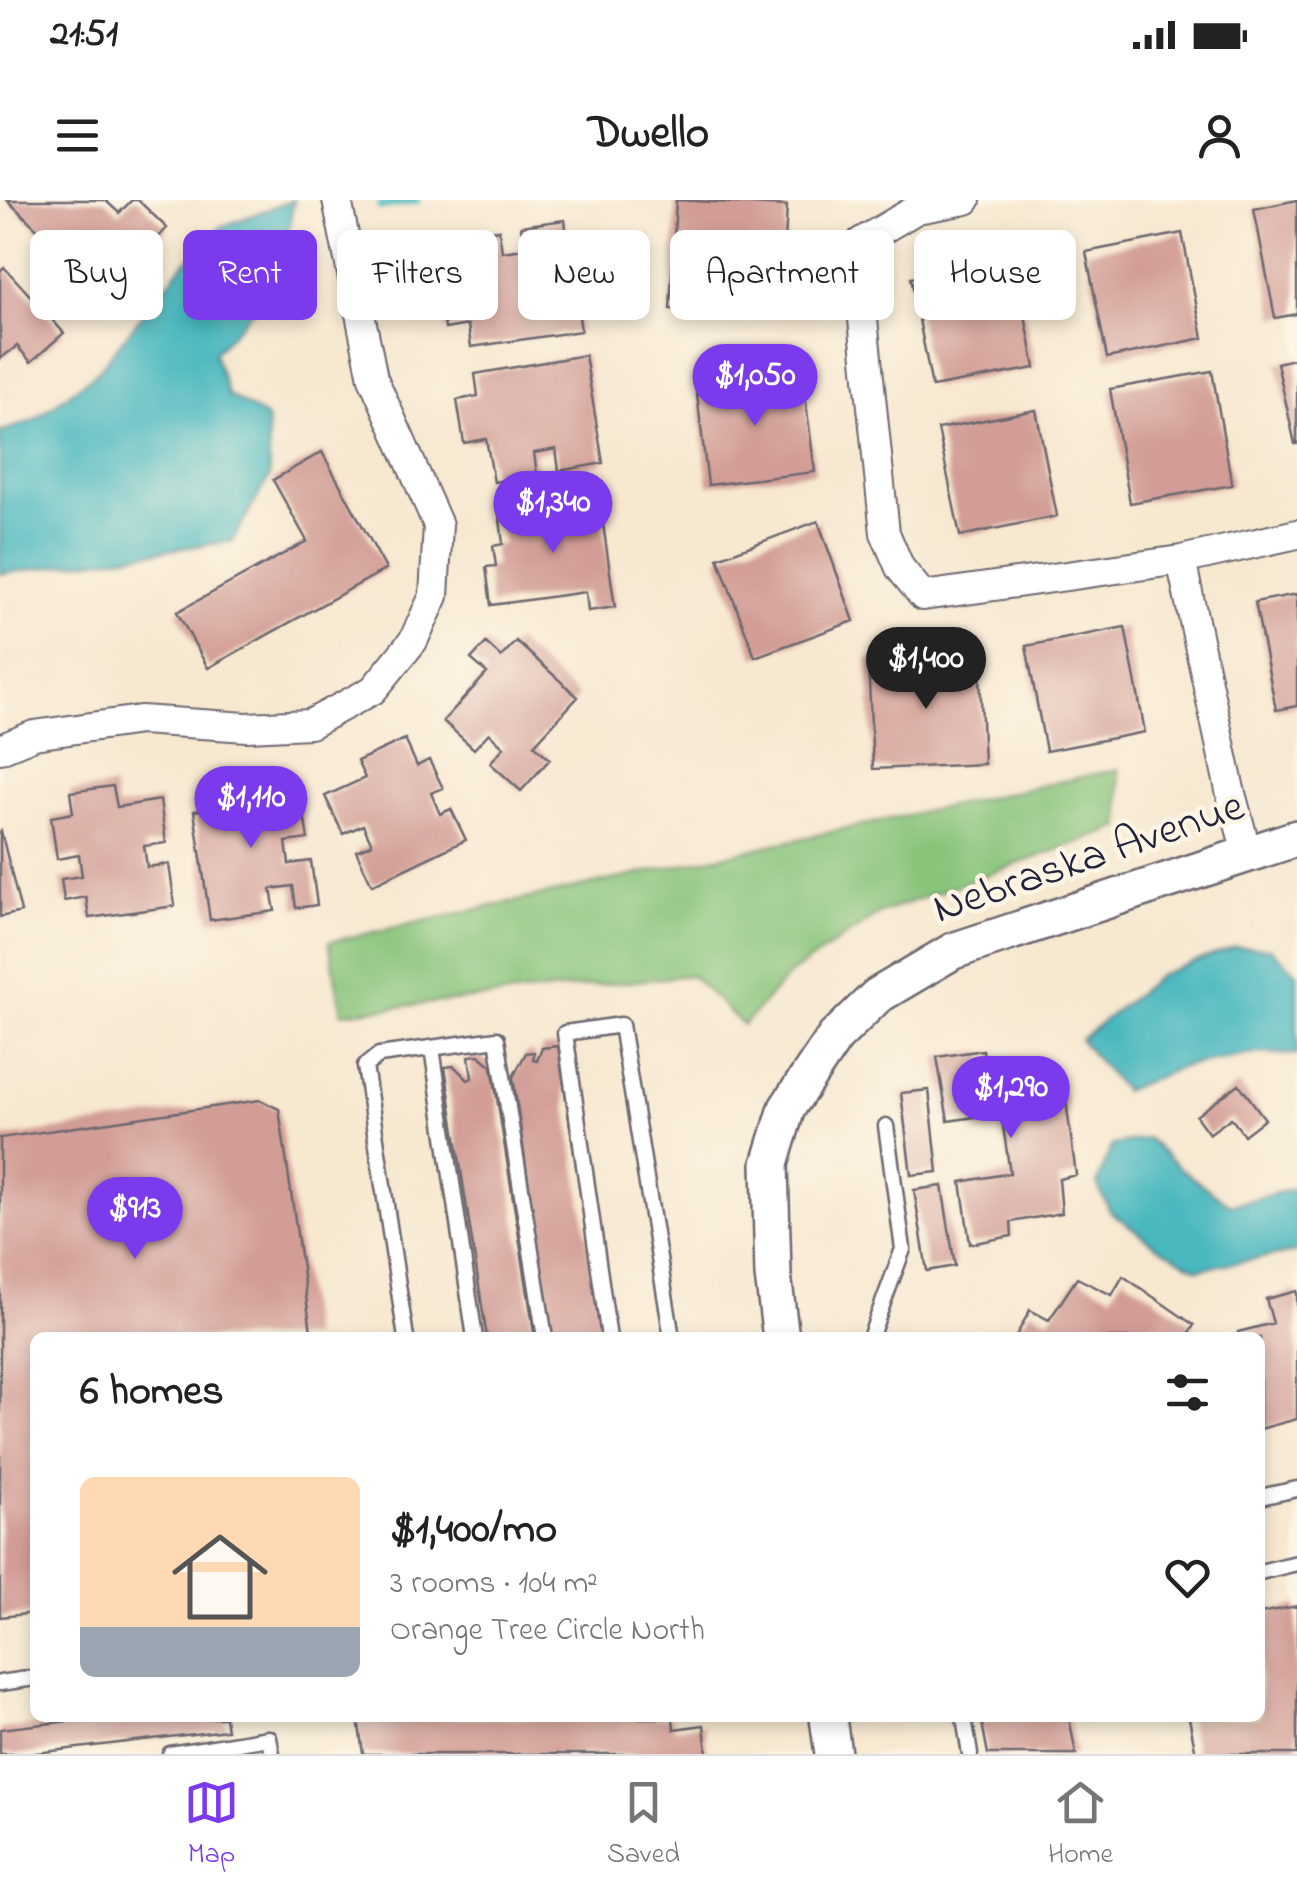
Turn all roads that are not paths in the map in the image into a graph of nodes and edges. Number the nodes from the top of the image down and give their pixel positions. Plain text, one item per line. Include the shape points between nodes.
1 (337, 200) edge
2 (966, 200) edge
3 (1297, 534) edge
4 (1181, 560) junction
5 (0, 749) edge
6 (1297, 838) edge
7 (1247, 853) junction
8 (432, 1048) junction
9 (886, 1126) dead end
10 (405, 1332) edge
11 (475, 1332) edge
12 (544, 1332) edge
13 (607, 1332) edge
14 (671, 1332) edge
15 (780, 1332) edge
16 (872, 1332) edge
17 (1297, 1489) edge
18 (1265, 1495) edge
19 (1297, 1562) edge
20 (1265, 1571) edge
21 (30, 1679) edge
22 (0, 1683) edge
23 (829, 1722) edge
24 (965, 1722) edge
25 (170, 1754) edge
26 (272, 1754) edge
27 (834, 1754) edge
28 (970, 1754) edge

1 - 5 street via 373,378 438,525 434,596 414,641 373,690 310,724 140,720 34,735
2 - 4 street via 917,210 861,242 885,534 900,568 922,596
3 - 4 street
4 - 7 street
6 - 7 street, Nebraska Avenue
7 - 15 street, Nebraska Avenue via 953,951 877,996 835,1037 787,1108 770,1164
8 - 10 lane via 379,1055 365,1066
8 - 11 lane
8 - 12 lane via 497,1039
9 - 16 lane via 903,1250
13 - 14 lane via 565,1033 621,1025
17 - 18 lane
19 - 20 lane
21 - 22 lane
23 - 27 street
24 - 28 lane
25 - 26 lane via 269,1738

